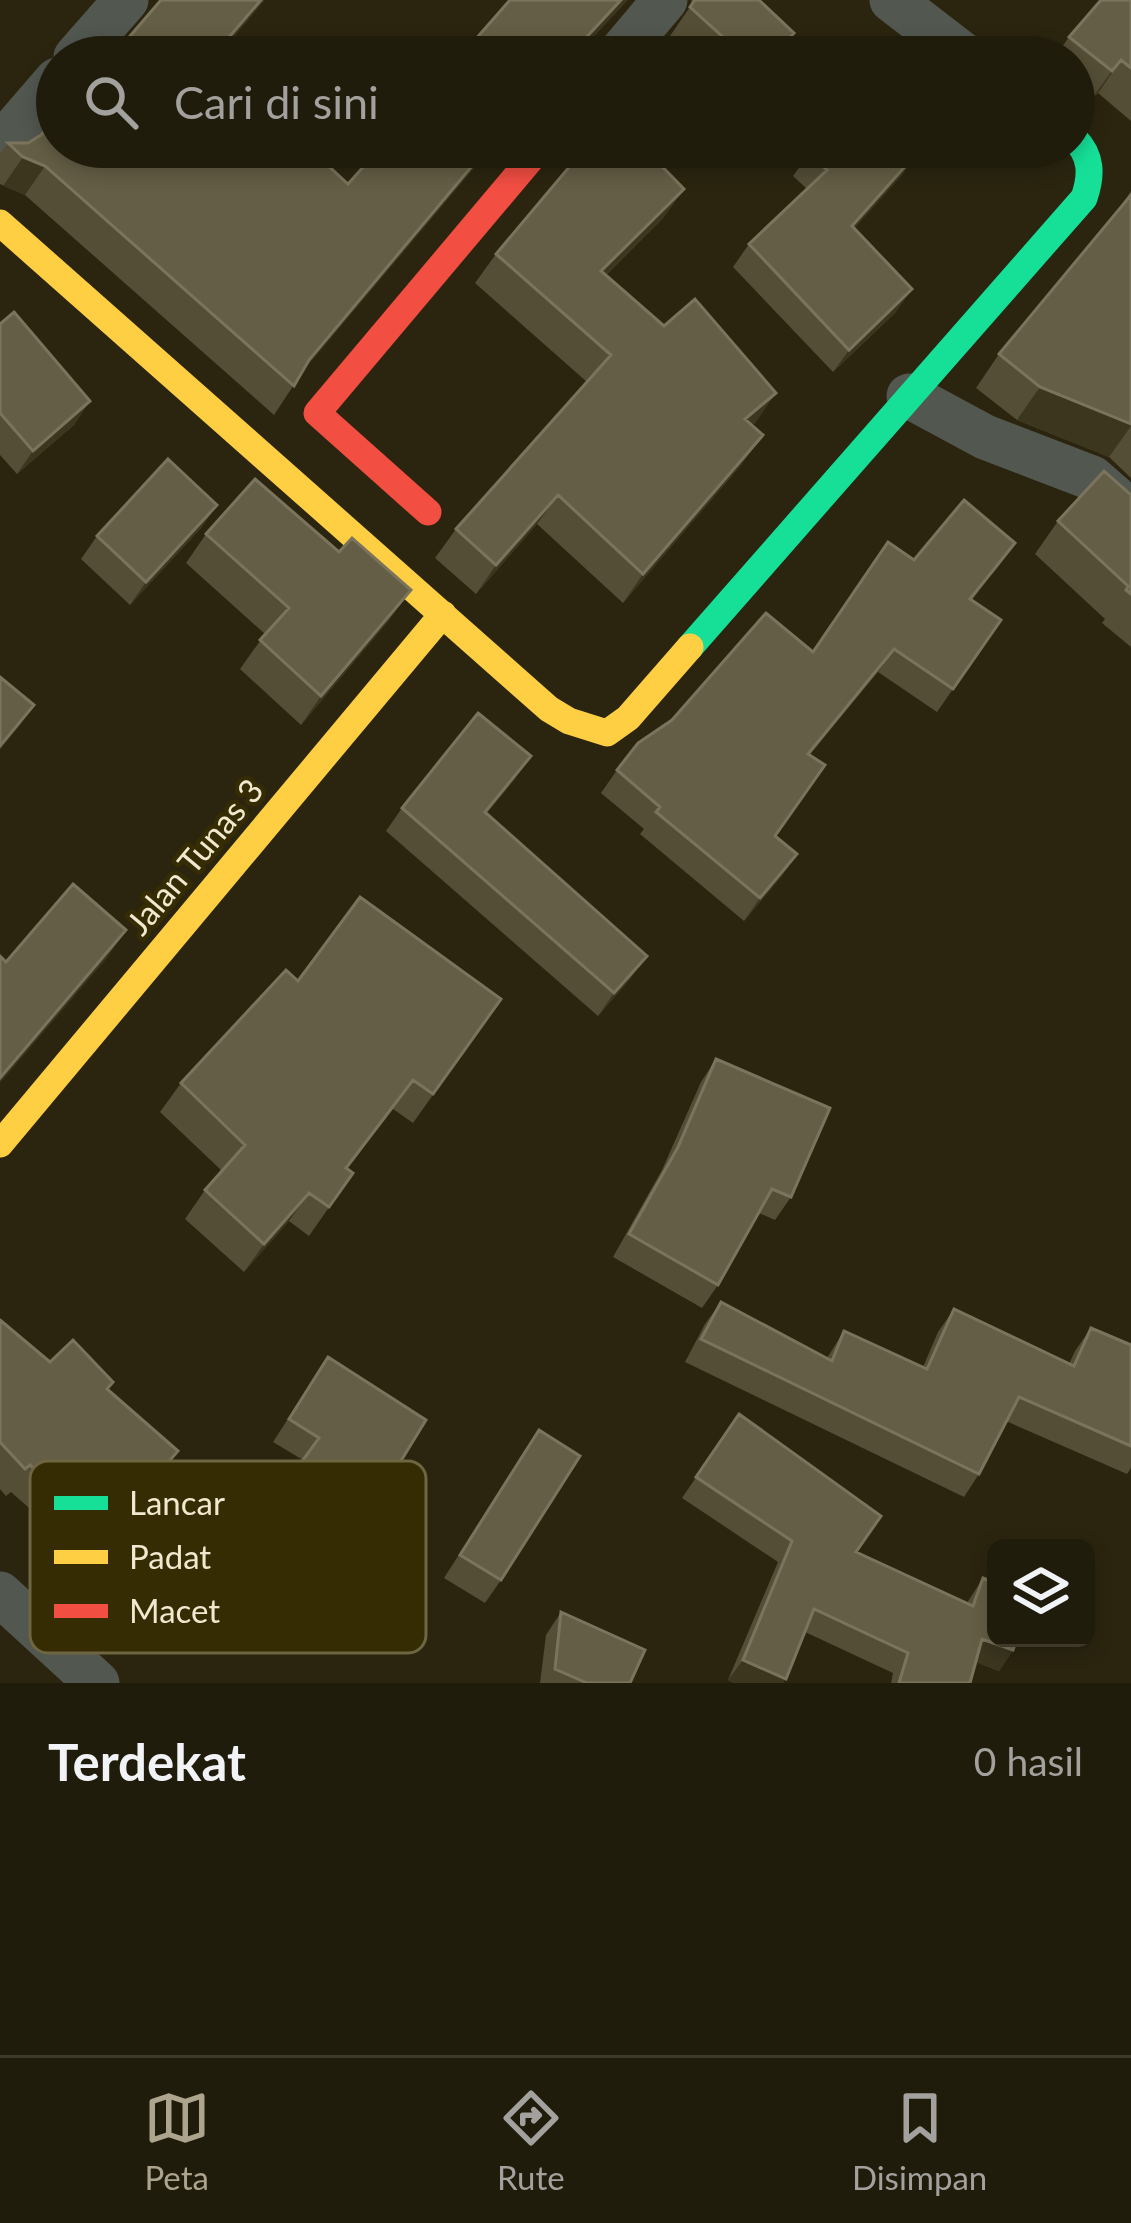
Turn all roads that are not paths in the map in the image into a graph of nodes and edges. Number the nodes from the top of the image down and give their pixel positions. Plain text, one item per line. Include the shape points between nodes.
1 (125, 0) edge
2 (665, 0) edge
3 (895, 1) edge
4 (94, 36) edge
5 (635, 36) edge
6 (940, 36) edge
7 (36, 104) edge
8 (0, 146) edge
9 (523, 168) edge
10 (1090, 168) edge
11 (0, 223) edge
12 (909, 397) junction
13 (428, 512) dead end
14 (1131, 512) edge
15 (443, 614) junction
16 (0, 1144) edge
17 (0, 1594) edge
18 (30, 1622) edge
19 (64, 1653) edge
20 (97, 1683) edge

1 - 4 street
2 - 5 street
3 - 6 street
7 - 8 street
9 - 13 street via 316,413
10 - 12 street via 1084,198
11 - 15 street
12 - 14 street via 1092,478
12 - 15 street via 608,733 549,710
15 - 16 street, Jalan Tunas 3
17 - 18 street
19 - 20 street

